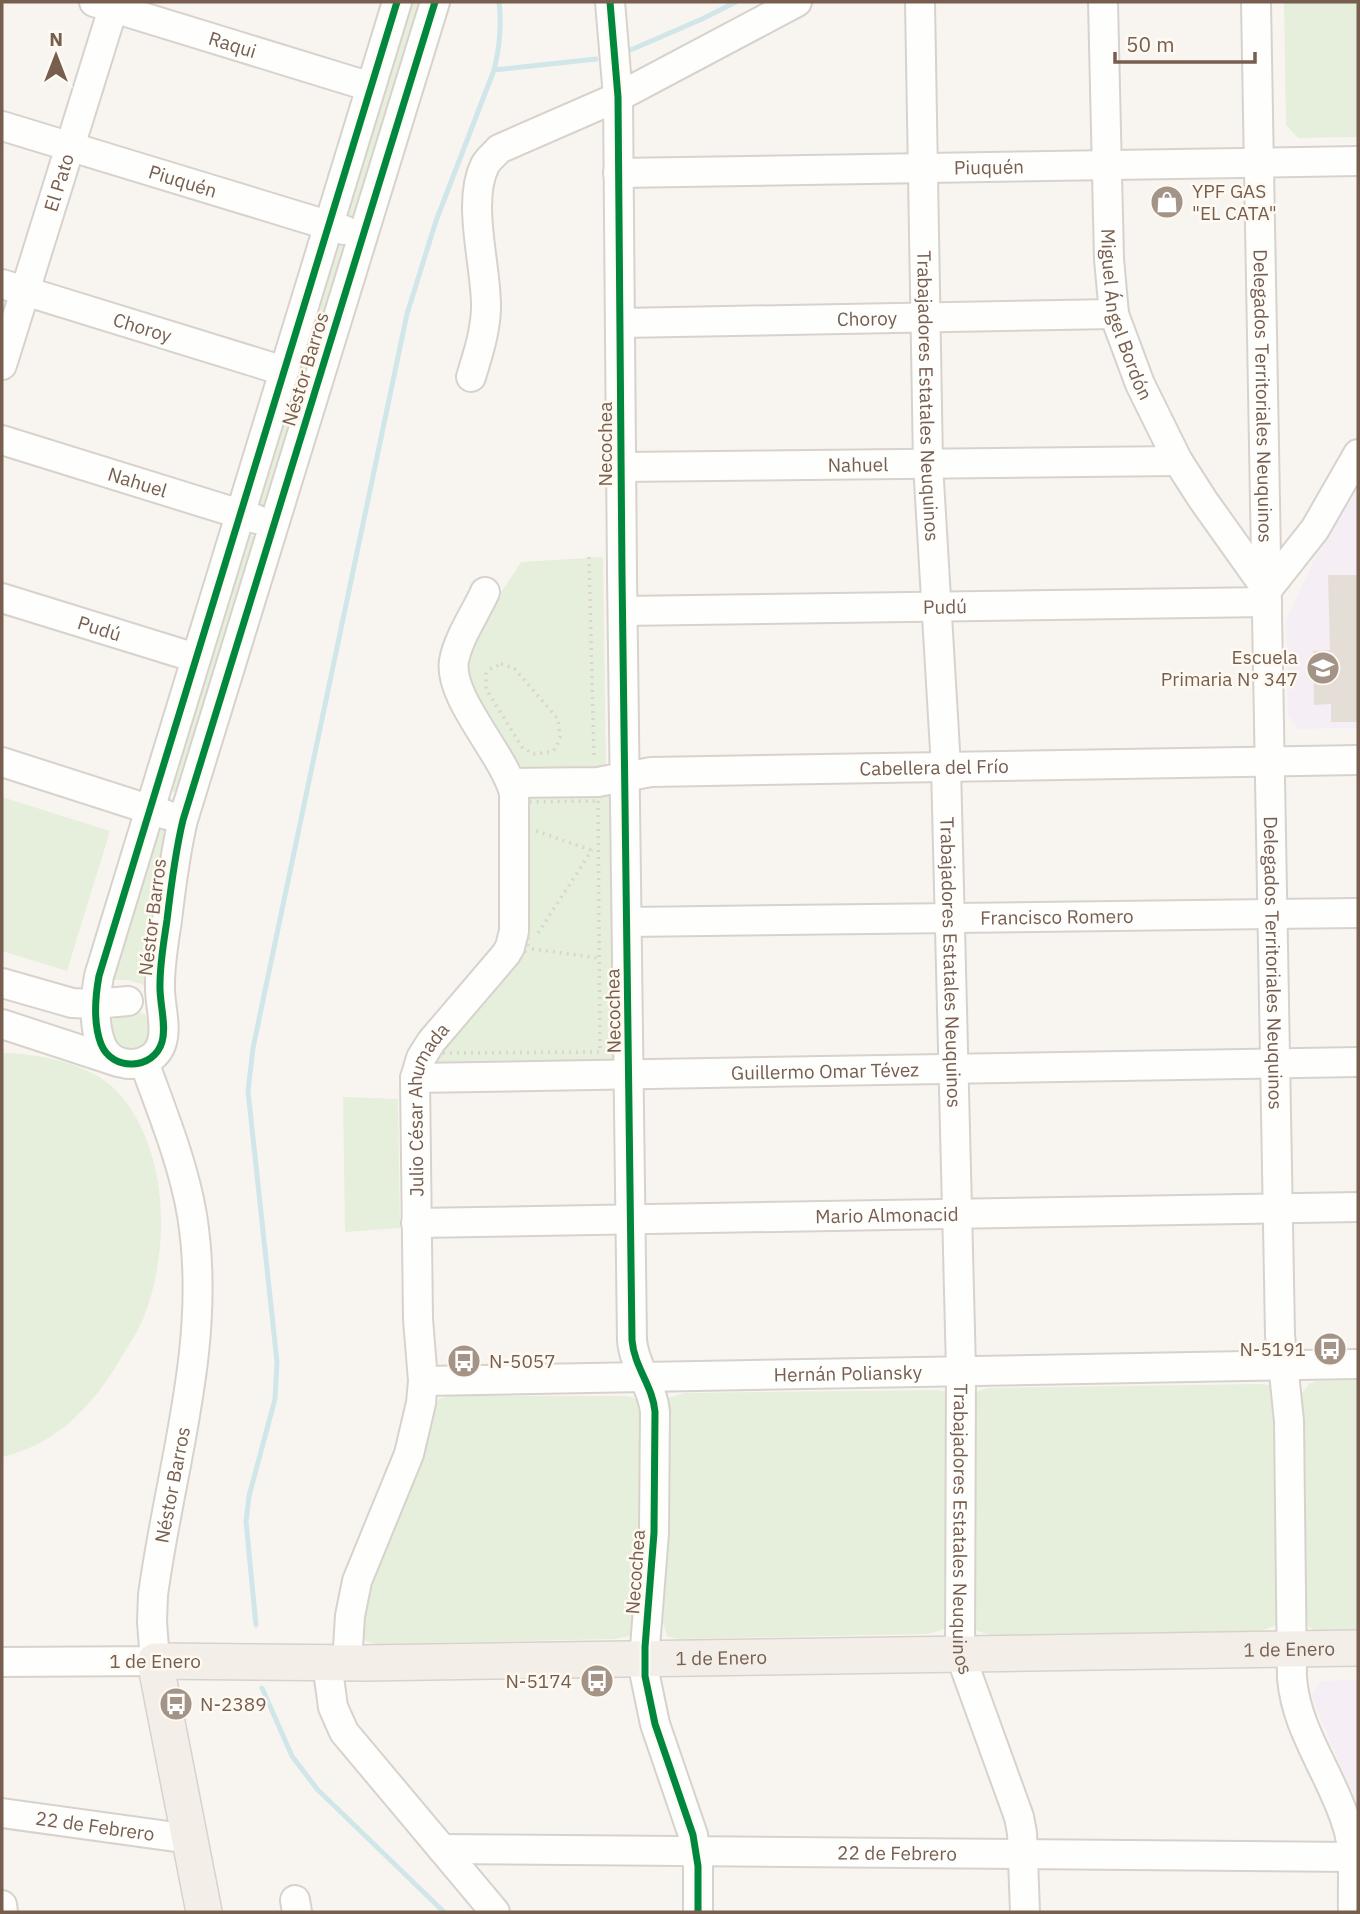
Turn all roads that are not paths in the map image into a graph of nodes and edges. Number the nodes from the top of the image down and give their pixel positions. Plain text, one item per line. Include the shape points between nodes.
1 (397, 2) edge
2 (435, 2) edge
3 (610, 2) edge
4 (797, 2) edge
5 (920, 2) edge
6 (1103, 2) edge
7 (1256, 2) edge
8 (108, 4) edge
9 (371, 87) junction
10 (618, 97) junction
11 (2, 126) edge
12 (70, 147) junction
13 (1358, 161) edge
14 (1259, 162) junction
15 (1106, 165) junction
16 (923, 168) junction
17 (618, 173) junction
18 (328, 226) junction
19 (363, 236) junction
20 (13, 287) edge
21 (1114, 314) junction
22 (926, 318) junction
23 (620, 323) junction
24 (2, 365) edge
25 (284, 371) junction
26 (471, 377) dead end
27 (2, 440) edge
28 (1358, 454) edge
29 (1178, 460) junction
30 (928, 464) junction
31 (622, 467) junction
32 (240, 514) junction
33 (274, 525) junction
34 (485, 592) dead end
35 (1267, 596) junction
36 (2, 598) edge
37 (936, 607) junction
38 (623, 611) junction
39 (196, 659) junction
40 (1358, 760) edge
41 (1269, 761) junction
42 (2, 762) edge
43 (946, 767) junction
44 (626, 776) junction
45 (511, 783) junction
46 (149, 809) junction
47 (183, 820) junction
48 (1358, 913) edge
49 (1272, 914) junction
50 (949, 918) junction
51 (628, 922) junction
52 (2, 983) edge
53 (128, 1001) junction
54 (95, 1004) junction
55 (2, 1024) edge
56 (163, 1025) junction
57 (99, 1036) junction
58 (131, 1062) junction
59 (1358, 1062) edge
60 (1275, 1063) junction
61 (953, 1069) junction
62 (629, 1074) junction
63 (415, 1078) junction
64 (1358, 1207) edge
65 (1278, 1209) junction
66 (957, 1214) junction
67 (631, 1219) junction
68 (416, 1223) junction
69 (1358, 1364) edge
70 (1283, 1365) junction
71 (961, 1371) junction
72 (644, 1377) junction
73 (423, 1381) junction
74 (1358, 1648) edge
75 (1291, 1649) junction
76 (960, 1654) junction
77 (644, 1659) junction
78 (155, 1661) junction
79 (2, 1662) edge
80 (337, 1663) junction
81 (2, 1812) edge
82 (190, 1839) junction
83 (442, 1849) junction
84 (697, 1851) junction
85 (1024, 1854) junction
86 (1352, 1857) junction
87 (2, 1905) edge
88 (3, 1912) edge
89 (204, 1912) edge
90 (495, 1912) edge
91 (698, 1912) edge
92 (1025, 1912) edge
93 (1353, 1912) edge

1 - 9 street, Néstor Barros
2 - 19 street, Néstor Barros
3 - 10 street, Necochea
4 - 10 street
5 - 16 street, Trabajadores Estatales Neuquinos
6 - 15 street, Miguel Ángel Bordón
7 - 14 street, Delegados Territoriales Neuquinos
8 - 9 street, Raqui
8 - 12 street, El Pato
9 - 18 street, Néstor Barros
10 - 17 street, Necochea
10 - 26 street via 499,149 486,163 478,224 486,306
11 - 12 street, Piuquén
12 - 18 street, Piuquén
12 - 20 street, El Pato
13 - 14 street, Piuquén
14 - 15 street, Piuquén
14 - 35 street, Delegados Territoriales Neuquinos
15 - 16 street, Piuquén
15 - 21 street, Miguel Ángel Bordón
16 - 17 street, Piuquén
16 - 22 street, Trabajadores Estatales Neuquinos
17 - 23 street, Necochea
18 - 19 street, Piuquén
18 - 25 street, Néstor Barros
19 - 33 street, Néstor Barros
20 - 24 street, El Pato
20 - 25 street, Choroy
21 - 22 street, Choroy
21 - 29 street, Miguel Ángel Bordón via 1140,384
22 - 23 street, Choroy
22 - 30 street, Trabajadores Estatales Neuquinos
23 - 31 street, Necochea
25 - 32 street, Néstor Barros
27 - 32 street, Nahuel
28 - 35 street via 1315,529
29 - 30 street, Nahuel
29 - 35 street, Miguel Ángel Bordón
30 - 31 street, Nahuel
30 - 37 street, Trabajadores Estatales Neuquinos
31 - 38 street, Necochea
32 - 33 street, Nahuel
32 - 39 street, Néstor Barros
33 - 47 street, Néstor Barros
34 - 45 street, Julio César Ahumada via 456,653 454,675
35 - 37 street, Pudú
35 - 41 street, Delegados Territoriales Neuquinos
36 - 39 street, Pudú
37 - 38 street, Pudú
37 - 43 street, Trabajadores Estatales Neuquinos
38 - 44 street, Necochea
39 - 46 street, Néstor Barros
40 - 41 street, Cabellera del Frío
41 - 43 street, Cabellera del Frío
41 - 49 street, Delegados Territoriales Neuquinos
42 - 46 street
43 - 44 street, Cabellera del Frío
43 - 50 street, Trabajadores Estatales Neuquinos
44 - 45 street, Cabellera del Frío via 598,782
44 - 51 street, Necochea
45 - 63 street, Julio César Ahumada via 514,922 510,947 431,1042
46 - 47 street
46 - 54 street, Néstor Barros via 101,966
47 - 56 street, Néstor Barros via 161,962
48 - 49 street, Francisco Romero
49 - 50 street, Francisco Romero
49 - 60 street, Delegados Territoriales Neuquinos
50 - 51 street, Francisco Romero
50 - 61 street, Trabajadores Estatales Neuquinos
51 - 62 street, Necochea
52 - 54 street via 65,1001
53 - 54 street
53 - 56 street, Néstor Barros via 153,1009
53 - 57 street, Néstor Barros via 106,1013
54 - 57 street, Néstor Barros
55 - 58 street
56 - 58 street, Néstor Barros via 158,1051
57 - 58 street, Néstor Barros via 105,1052
58 - 78 street, Néstor Barros via 170,1132 185,1182 197,1273 189,1399 153,1595
59 - 60 street, Guillermo Omar Tévez
60 - 61 street, Guillermo Omar Tévez
60 - 65 street, Delegados Territoriales Neuquinos
61 - 62 street, Guillermo Omar Tévez
61 - 66 street, Trabajadores Estatales Neuquinos
62 - 63 street, Guillermo Omar Tévez
62 - 67 street, Necochea
63 - 68 street, Julio César Ahumada
64 - 65 street, Mario Almonacid
65 - 66 street, Mario Almonacid
65 - 70 street, Delegados Territoriales Neuquinos
66 - 67 street, Mario Almonacid
66 - 71 street, Trabajadores Estatales Neuquinos
67 - 68 street, Mario Almonacid
67 - 72 street, Necochea via 633,1350
68 - 73 street, Julio César Ahumada
69 - 70 street, Hernán Poliansky
70 - 71 street, Hernán Poliansky
70 - 75 street, Delegados Territoriales Neuquinos via 1289,1422
71 - 72 street, Hernán Poliansky
71 - 76 street, Trabajadores Estatales Neuquinos
72 - 73 street, Hernán Poliansky
72 - 77 street, Necochea via 655,1412 654,1546
73 - 80 street, Julio César Ahumada via 413,1442 370,1545
74 - 75 main road, 1 de Enero
75 - 76 main road, 1 de Enero
75 - 86 street, Delegados Territoriales Neuquinos via 1293,1692 1348,1826
76 - 77 main road, 1 de Enero
76 - 85 street, Trabajadores Estatales Neuquinos via 1019,1817
77 - 80 main road, 1 de Enero
77 - 84 street, Necochea via 650,1708
78 - 79 street, 1 de Enero
78 - 80 main road, 1 de Enero
78 - 82 main road, Néstor Barros
80 - 83 street, Julio César Ahumada via 333,1707 339,1724
81 - 82 street, 22 de Febrero
82 - 89 main road, Néstor Barros
83 - 84 street, 22 de Febrero
83 - 90 street, Julio César Ahumada
84 - 85 street, 22 de Febrero
84 - 91 street, Necochea
85 - 86 street, 22 de Febrero
85 - 92 street, Trabajadores Estatales Neuquinos
86 - 93 street, Delegados Territoriales Neuquinos
87 - 88 street

